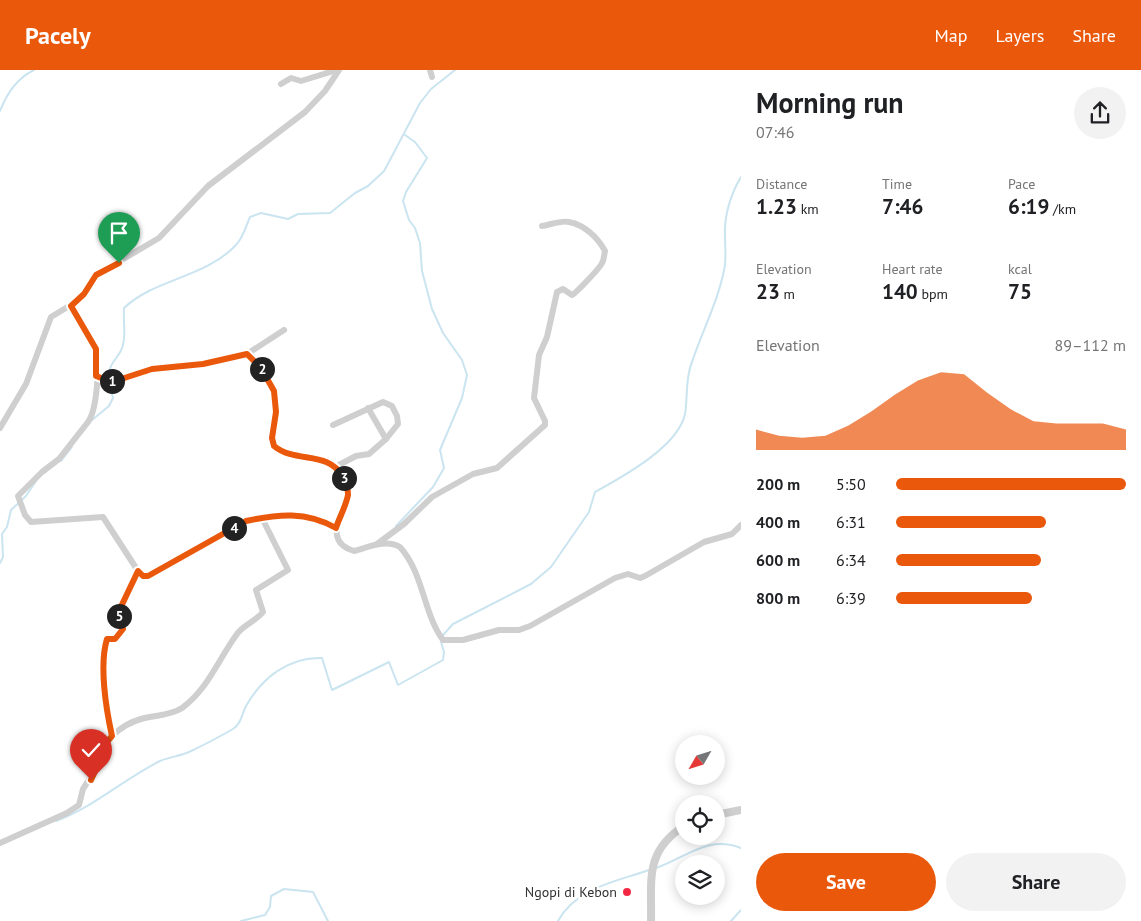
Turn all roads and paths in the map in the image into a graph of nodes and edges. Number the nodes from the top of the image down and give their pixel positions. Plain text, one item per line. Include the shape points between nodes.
1 (338, 70) edge
2 (430, 70) edge
3 (432, 78) dead end
4 (281, 84) dead end
5 (542, 226) dead end
6 (71, 306) junction
7 (284, 330) dead end
8 (247, 354) junction
9 (96, 376) junction
10 (368, 408) junction
11 (333, 425) dead end
12 (0, 428) edge
13 (386, 439) junction
14 (337, 466) junction
15 (262, 518) junction
16 (741, 525) edge
17 (336, 528) junction
18 (376, 545) junction
19 (138, 571) junction
20 (112, 736) junction
21 (741, 810) edge
22 (725, 813) edge
23 (675, 833) edge
24 (0, 843) edge
25 (651, 921) edge

1 - 4 street via 301,80 291,78
1 - 6 street via 325,91 305,112 208,186 159,238 96,275 84,294
2 - 3 street
5 - 18 street via 569,222 590,232 605,251 602,264 577,293 572,295 563,289 557,292 547,337 539,354 534,398 545,425 497,468 473,474 432,496 404,524
6 - 9 street via 96,349
6 - 12 street via 51,317 26,384
7 - 8 street
8 - 9 street via 203,364 152,369 108,381
8 - 14 street via 261,368 274,391 274,446 287,453
9 - 19 street via 97,397 92,417 58,459 19,498 31,522 103,517
10 - 11 street
10 - 13 street
10 - 13 street via 383,402 392,406 398,424
13 - 14 street via 369,454 356,456
14 - 17 street via 345,480 348,496
15 - 17 street via 288,515 314,518
15 - 19 street via 246,521 148,576
15 - 20 street via 288,568 256,590 262,614 237,634 194,699 177,711 140,719
16 - 18 street via 732,534 704,542 646,576 640,578 628,574 615,578 538,624 463,640 443,640 439,634 405,553 396,545
17 - 18 street via 339,540 349,550 354,552
19 - 20 street via 118,613 123,629 115,639 107,639 104,650
20 - 24 street via 94,757 96,769 83,789 79,805 67,814
21 - 22 street
23 - 25 street via 662,844 653,863

